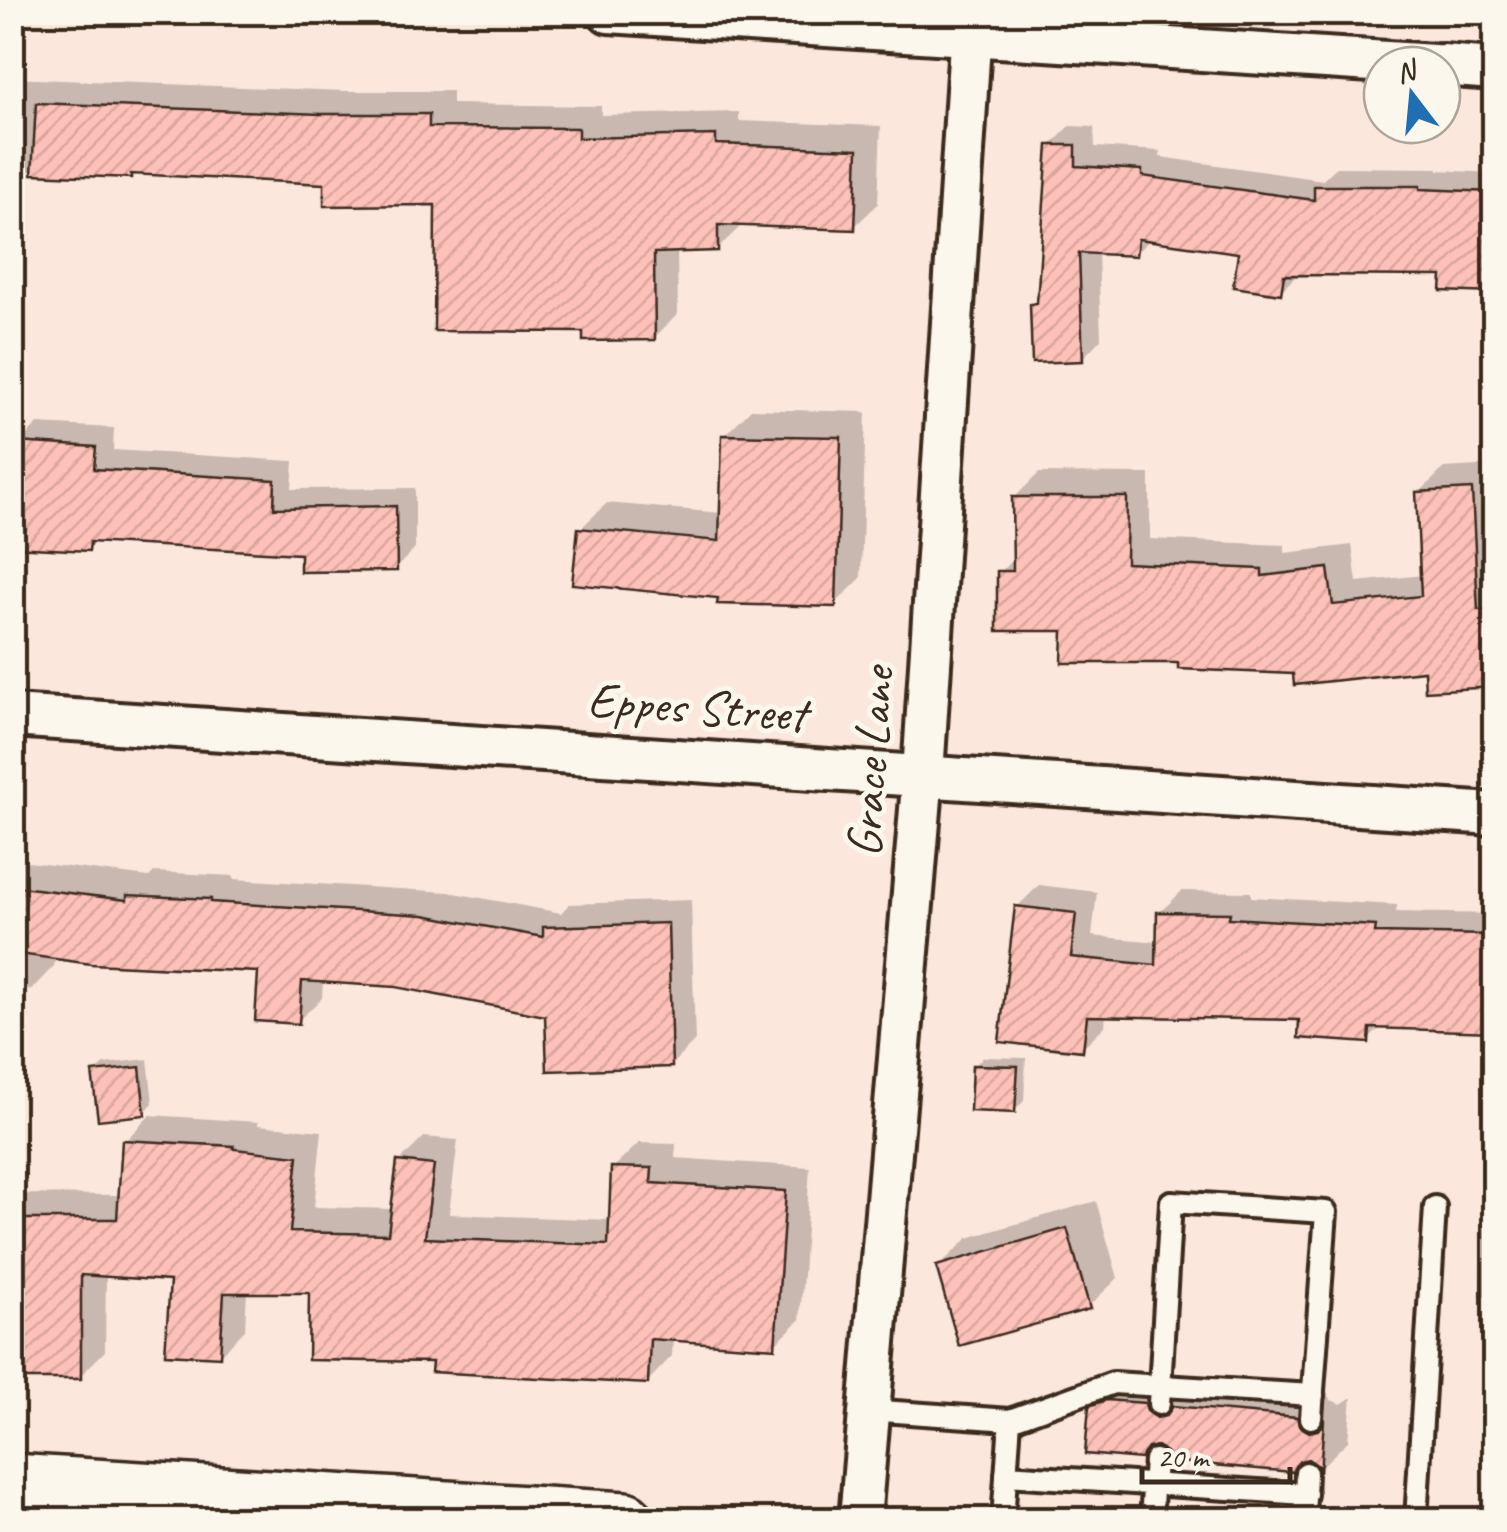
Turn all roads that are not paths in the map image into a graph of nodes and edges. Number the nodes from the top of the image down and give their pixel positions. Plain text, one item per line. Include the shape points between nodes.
1 (609, 12) edge
2 (972, 25) edge
3 (1362, 59) edge
4 (1462, 67) edge
5 (1494, 69) edge
6 (12, 716) edge
7 (923, 774) junction
8 (1494, 814) edge
9 (1435, 1207) dead end
10 (1159, 1395) junction
11 (1313, 1395) junction
12 (867, 1410) junction
13 (1311, 1418) dead end
14 (1010, 1420) junction
15 (1155, 1460) dead end
16 (1006, 1474) junction
17 (12, 1482) edge
18 (1154, 1483) junction
19 (625, 1520) edge
20 (860, 1520) edge
21 (1004, 1520) edge
22 (1151, 1520) edge
23 (1304, 1520) edge
24 (1416, 1520) edge

1 - 2 street
2 - 3 street
2 - 7 street, Grace Lane
4 - 5 street
6 - 7 street, Eppes Street
7 - 8 street, Eppes Street
7 - 12 street, Grace Lane
9 - 24 lane
10 - 11 lane
10 - 11 lane via 1170,1202 1326,1212
10 - 14 lane via 1113,1383
11 - 13 lane
12 - 14 lane
12 - 20 street, Grace Lane
14 - 16 lane
15 - 18 lane
16 - 18 lane
16 - 21 lane
17 - 19 main road
18 - 22 lane
18 - 23 lane via 1306,1483

